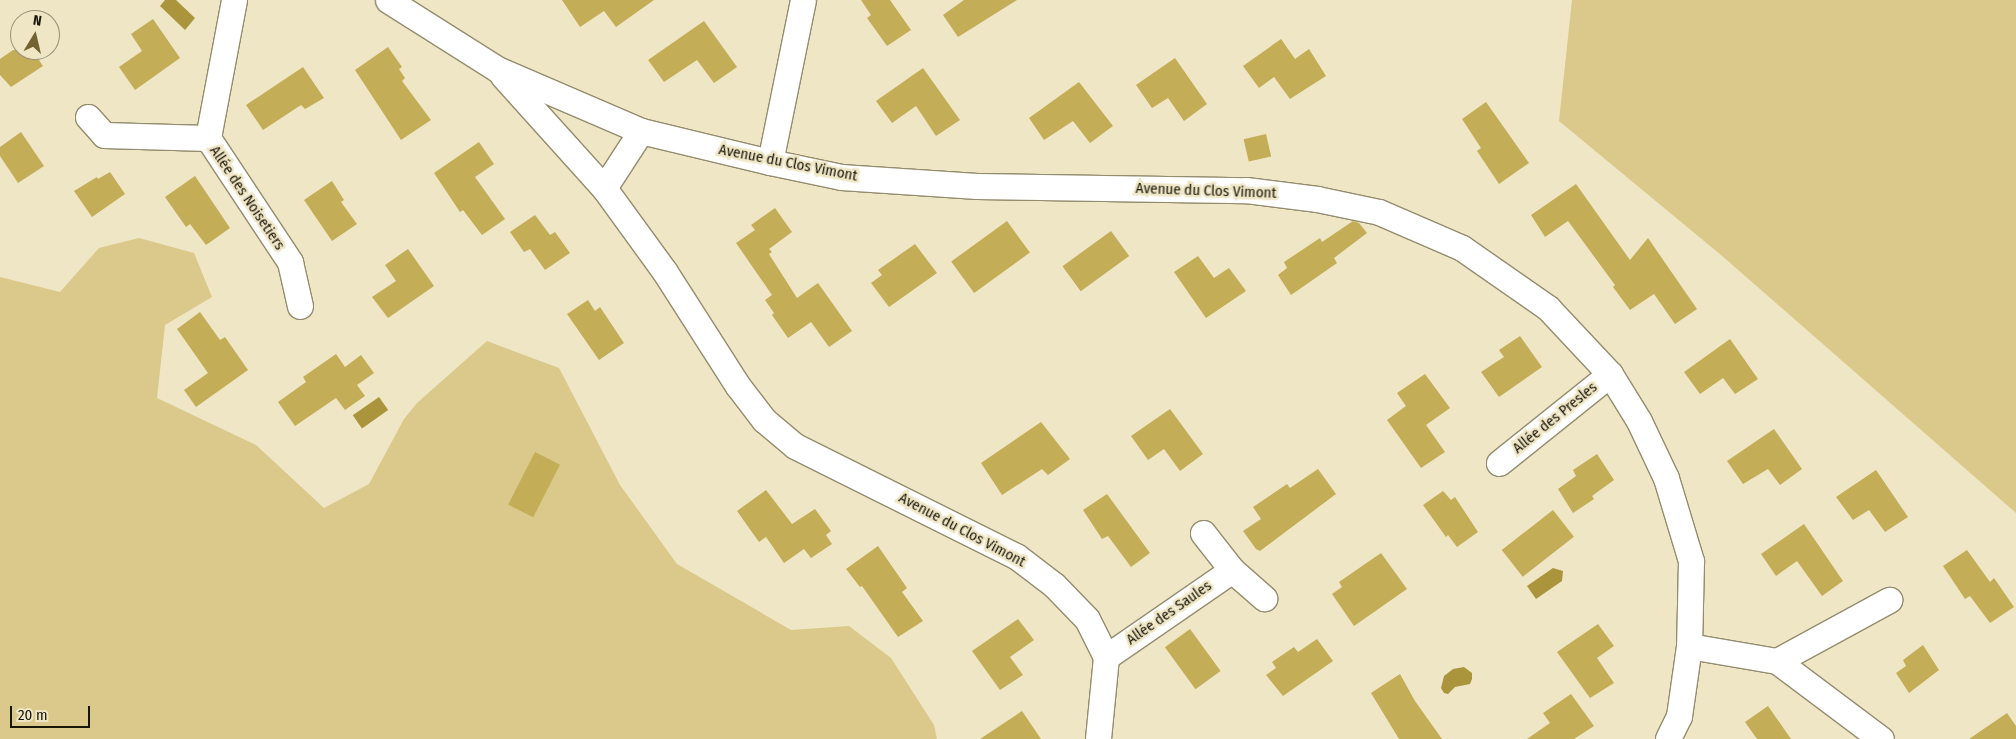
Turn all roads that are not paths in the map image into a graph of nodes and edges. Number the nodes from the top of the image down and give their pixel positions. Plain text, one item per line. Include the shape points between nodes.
1 (234, 0) edge
2 (388, 0) edge
3 (803, 0) edge
4 (497, 69) junction
5 (88, 117) dead end
6 (641, 131) junction
7 (208, 138) junction
8 (770, 162) junction
9 (604, 188) junction
10 (300, 306) dead end
11 (1610, 374) junction
12 (1499, 463) dead end
13 (1203, 533) dead end
14 (1232, 570) junction
15 (1264, 598) dead end
16 (1889, 600) dead end
17 (1689, 646) junction
18 (1106, 657) junction
19 (1777, 661) junction
20 (1098, 739) edge
21 (1668, 739) edge
22 (1881, 739) edge

1 - 7 street, Allée des Noisetiers
2 - 4 street, Avenue du Clos Vimont
3 - 8 street
4 - 6 street, Avenue du Clos Vimont
4 - 9 street, Avenue du Clos Vimont
5 - 7 street via 104,135
6 - 8 street, Avenue du Clos Vimont
6 - 9 street
7 - 10 street, Allée des Noisetiers via 290,262
8 - 11 street, Avenue du Clos Vimont via 841,177 977,186 1246,190 1317,198 1379,212 1462,248 1548,308
9 - 18 street, Avenue du Clos Vimont via 665,272 738,386 764,420 795,446 1016,556 1054,584 1086,619
11 - 12 street, Allée des Presles
11 - 17 street, Avenue du Clos Vimont via 1639,421 1666,478 1691,560
13 - 14 street
14 - 15 street
14 - 18 street, Allée des Saules
16 - 19 street
17 - 19 street
17 - 21 street, Avenue du Clos Vimont via 1679,716
18 - 20 street
19 - 22 street

